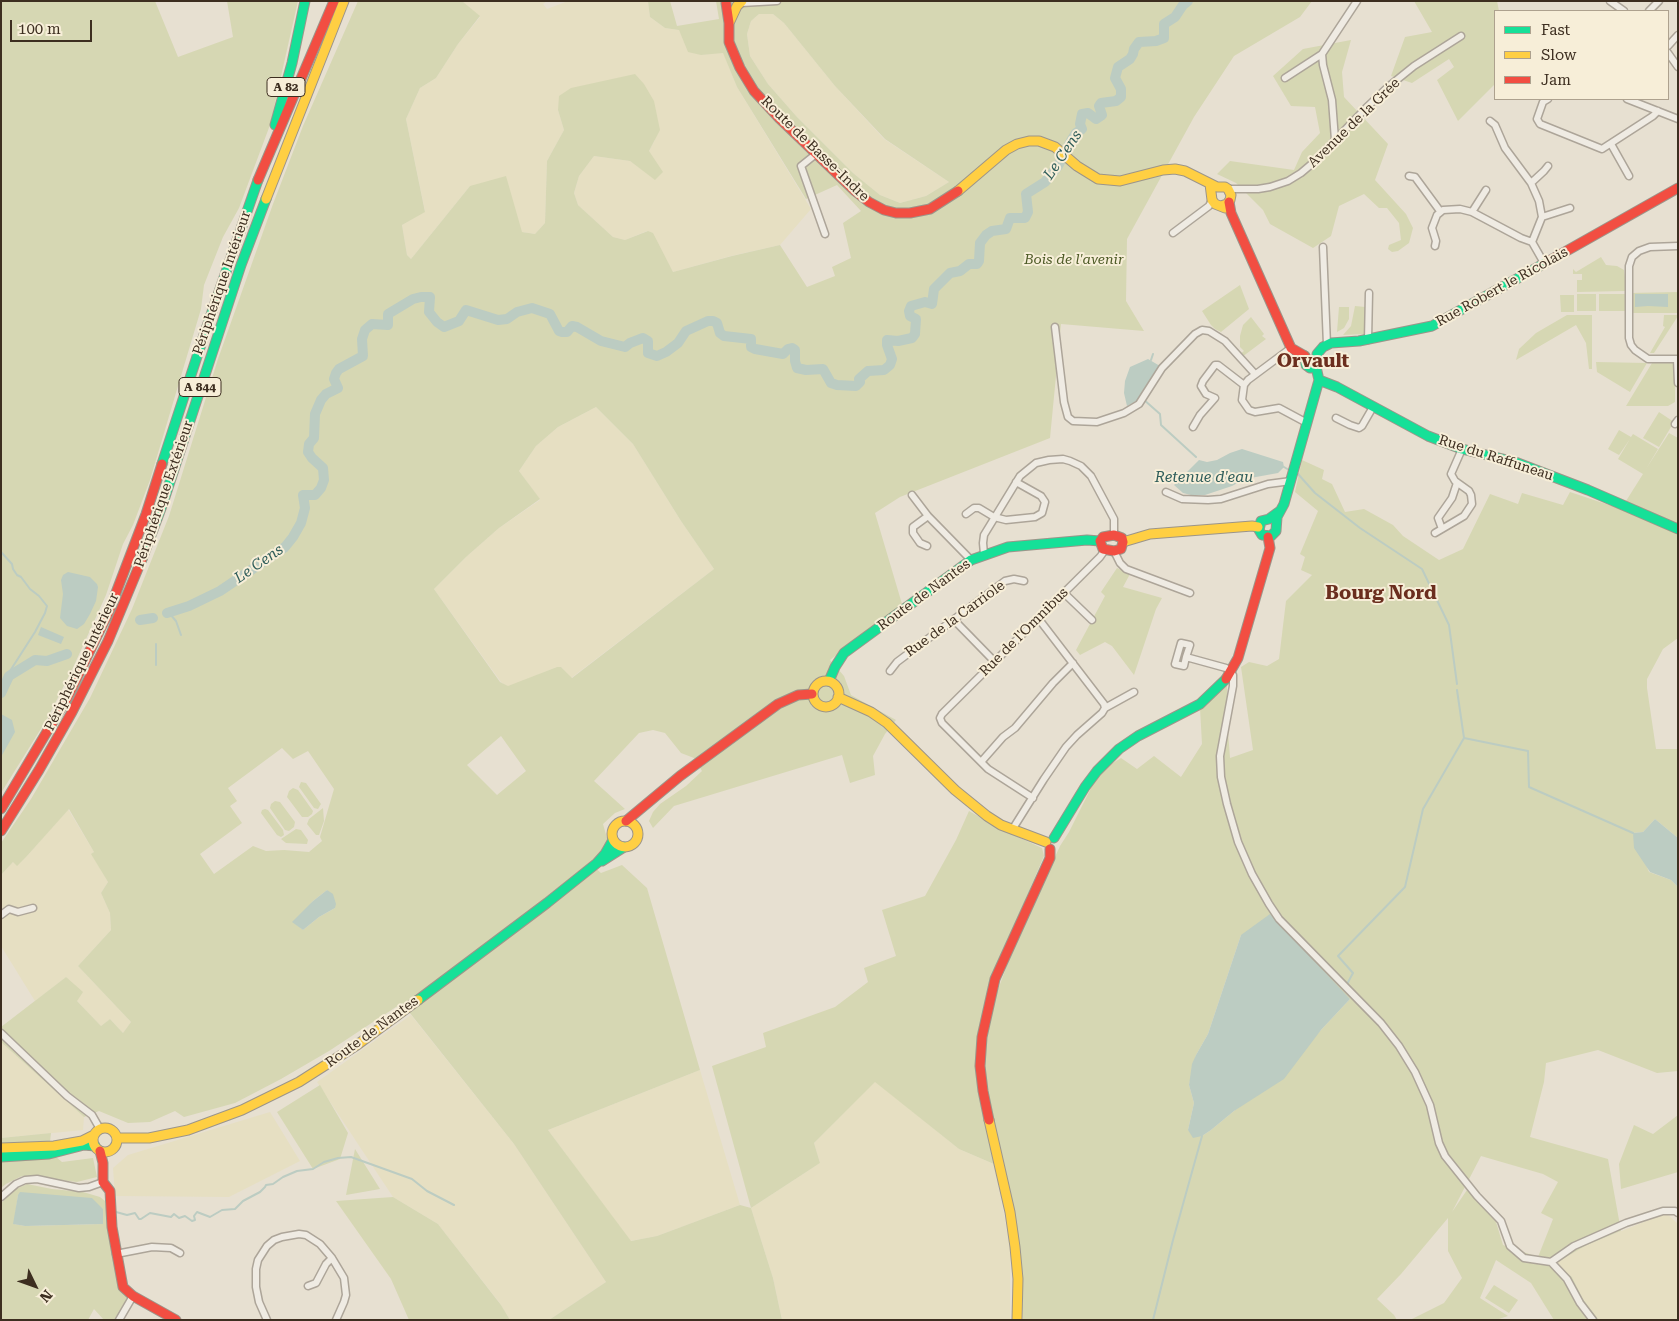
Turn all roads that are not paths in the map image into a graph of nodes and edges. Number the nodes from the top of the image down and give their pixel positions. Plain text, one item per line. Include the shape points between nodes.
1 (305, 1) edge
2 (334, 1) edge
3 (344, 1) edge
4 (777, 1) edge
5 (1357, 1) edge
6 (1610, 1) edge
7 (1659, 1) edge
8 (726, 2) edge
9 (765, 2) edge
10 (740, 4) edge
11 (1623, 10) edge
12 (1650, 10) edge
13 (729, 23) junction
14 (1678, 35) edge
15 (1460, 36) dead end
16 (1669, 45) edge
17 (1322, 54) junction
18 (1669, 54) edge
19 (1314, 61) junction
20 (1323, 65) junction
21 (1678, 67) edge
22 (1285, 78) dead end
23 (1546, 100) edge
24 (1630, 100) edge
25 (1658, 111) junction
26 (1678, 118) edge
27 (1490, 121) dead end
28 (1335, 140) junction
29 (1610, 144) junction
30 (816, 154) junction
31 (1548, 166) dead end
32 (261, 172) junction
33 (1409, 176) dead end
34 (1629, 176) dead end
35 (1531, 184) junction
36 (1678, 188) edge
37 (1486, 190) dead end
38 (1220, 196) junction
39 (1570, 208) dead end
40 (1440, 211) junction
41 (1472, 212) junction
42 (1542, 216) junction
43 (1173, 233) dead end
44 (825, 234) dead end
45 (1532, 242) junction
46 (1435, 246) dead end
47 (1678, 246) edge
48 (1323, 247) dead end
49 (1544, 263) junction
50 (1369, 293) dead end
51 (1055, 327) dead end
52 (1368, 340) junction
53 (1327, 345) junction
54 (1291, 348) junction
55 (1317, 354) junction
56 (1305, 356) junction
57 (1677, 359) edge
58 (1316, 367) junction
59 (1255, 374) junction
60 (1319, 380) junction
61 (1678, 382) edge
62 (1244, 385) junction
63 (1373, 407) junction
64 (1336, 418) dead end
65 (1307, 423) junction
66 (1193, 427) dead end
67 (1462, 449) junction
68 (1292, 475) junction
69 (1016, 482) junction
70 (1457, 483) junction
71 (1166, 492) dead end
72 (912, 495) dead end
73 (966, 514) dead end
74 (928, 516) junction
75 (994, 517) junction
76 (1273, 521) junction
77 (1258, 526) junction
78 (1678, 529) edge
79 (1114, 534) junction
80 (1268, 537) junction
81 (1100, 541) junction
82 (1123, 542) junction
83 (927, 546) dead end
84 (1109, 551) junction
85 (984, 554) junction
86 (971, 560) junction
87 (1024, 581) dead end
88 (1064, 593) junction
89 (1190, 593) dead end
90 (1038, 618) junction
91 (954, 620) junction
92 (1092, 620) dead end
93 (1186, 657) dead end
94 (994, 661) junction
95 (1073, 663) junction
96 (890, 671) dead end
97 (1231, 672) junction
98 (830, 681) junction
99 (1134, 692) dead end
100 (812, 694) junction
101 (838, 697) junction
102 (1105, 708) junction
103 (981, 762) junction
104 (653, 798) junction
105 (1033, 798) junction
106 (1, 809) edge
107 (626, 821) junction
108 (637, 829) junction
109 (1012, 830) junction
110 (1, 831) edge
111 (613, 840) junction
112 (1050, 843) junction
113 (624, 847) junction
114 (597, 863) junction
115 (32, 908) dead end
116 (1, 915) edge
117 (1, 1033) edge
118 (97, 1132) junction
119 (118, 1138) junction
120 (1, 1148) edge
121 (101, 1150) junction
122 (1, 1156) edge
123 (103, 1182) junction
124 (1, 1197) edge
125 (1678, 1213) edge
126 (116, 1254) junction
127 (180, 1254) dead end
128 (332, 1258) junction
129 (1551, 1262) junction
130 (308, 1286) dead end
131 (132, 1296) junction
132 (119, 1320) edge
133 (176, 1320) edge
134 (267, 1320) edge
135 (336, 1320) edge
136 (1017, 1320) edge
137 (1593, 1320) edge

1 - 32 main road, A 82 via 287,87
2 - 32 main road, Périphérique Intérieur / A 844
3 - 110 main road, Périphérique Extérieur / A 844 via 244,257 163,503 128,595 72,712
4 - 9 street
5 - 17 street
6 - 11 street
7 - 12 street
8 - 10 main road via 733,6
8 - 13 main road, Route de Basse-Indre
9 - 10 street
10 - 13 main road, Route de Basse-Indre
13 - 30 main road, Route de Basse-Indre via 733,55 754,91
14 - 16 street
15 - 28 street, Avenue de la Grée via 1388,87
17 - 19 street
17 - 20 street
18 - 21 street
19 - 20 street
19 - 22 street
20 - 28 street via 1332,100
23 - 29 street via 1537,119 1540,124 1602,149
24 - 25 street
25 - 26 street
25 - 29 street
27 - 35 street
28 - 38 street, Avenue de la Grée via 1314,162 1288,181
29 - 34 street
30 - 38 main road, Route de Basse-Indre via 869,202 896,213 930,209 1006,150 1029,141 1040,141 1059,150 1086,173 1098,178 1120,181 1176,169 1191,174
30 - 44 street via 801,166
31 - 35 street
32 - 106 main road, Périphérique Intérieur / A 844 via 221,282 162,470 123,576 67,698
33 - 40 street via 1415,177
35 - 42 street
36 - 49 main road, Rue Robert le Ricolais
37 - 41 street
38 - 43 street
38 - 54 main road
39 - 42 street
40 - 41 street
40 - 46 street via 1432,228
41 - 45 street
42 - 45 street
45 - 49 street
47 - 57 street via 1650,247 1639,251 1628,266 1631,345 1648,359
48 - 53 street
49 - 52 main road, Rue Robert le Ricolais via 1432,326
50 - 52 street
51 - 59 street via 1064,402 1068,417 1073,421 1097,422 1139,404 1162,368 1202,330 1225,342
52 - 53 main road, Rue Robert le Ricolais
53 - 55 main road
54 - 56 main road
54 - 59 street
55 - 56 main road
55 - 58 main road via 1320,361
56 - 58 main road via 1306,365
57 - 61 street
58 - 60 main road
59 - 62 street
60 - 63 main road, Rue du Raffuneau
60 - 65 main road
62 - 65 street via 1242,400 1245,406 1255,412 1279,408
62 - 66 street via 1215,365 1201,386 1206,394 1215,398
63 - 64 street via 1359,428
63 - 67 main road, Rue du Raffuneau via 1428,436
65 - 68 main road
67 - 70 street via 1451,474
67 - 78 main road, Rue du Raffuneau via 1515,462
68 - 71 street via 1215,500 1182,499
68 - 76 main road via 1280,511
69 - 75 street
69 - 75 street via 1041,496 1045,502 1042,513 1035,517 1006,520
69 - 79 street via 1024,471 1042,461 1062,459 1076,464 1094,481 1114,520
70 - 70 street via 1471,495 1472,504 1464,516 1438,531 1438,518 1452,498
72 - 74 street
73 - 75 street via 979,508
74 - 83 street via 913,527 920,543
74 - 86 street
75 - 85 street via 984,535
76 - 77 main road via 1264,519
76 - 80 main road via 1277,528
77 - 80 main road via 1262,535
77 - 82 main road via 1150,534
79 - 81 main road
79 - 82 main road
80 - 97 main road via 1270,549
81 - 84 main road via 1102,549
81 - 85 main road, Route de Nantes via 1008,547
82 - 84 main road via 1121,548
84 - 88 street, Rue de l'Omnibus
84 - 89 street via 1126,569
85 - 86 main road, Route de Nantes
86 - 98 main road, Route de Nantes via 844,653
87 - 91 street, Rue de la Carriole via 1006,581
88 - 90 street, Rue de l'Omnibus
88 - 92 street
90 - 94 street, Rue de l'Omnibus
90 - 95 street
91 - 94 street
91 - 96 street, Rue de la Carriole via 897,662
93 - 97 street
94 - 103 street, Rue de l'Omnibus via 940,718
95 - 102 street
95 - 103 street
97 - 112 main road via 1200,704 1119,749 1085,787
97 - 129 street via 1233,681 1220,756 1221,777 1238,842 1252,874 1279,919 1400,1046 1430,1105 1445,1156 1501,1221 1510,1246 1524,1258
98 - 100 main road via 818,684
98 - 101 main road via 838,689
99 - 102 street
100 - 101 main road via 815,702 825,707 835,703
100 - 104 main road via 798,695 778,704
101 - 109 main road via 887,723 969,803
102 - 105 street via 1066,747
103 - 105 street via 988,770
104 - 107 main road
104 - 108 main road
105 - 109 street
107 - 108 main road
107 - 111 main road via 613,828
108 - 113 main road via 635,842
109 - 112 main road
111 - 113 main road
111 - 114 main road, Route de Nantes
112 - 136 main road via 1050,858 995,979 982,1037 980,1066 983,1091 1015,1247
113 - 114 main road, Route de Nantes
114 - 119 main road, Route de Nantes via 357,1045 300,1082 242,1110 188,1130 149,1138
115 - 116 street via 18,912 9,909
117 - 118 street via 92,1116
118 - 119 main road via 110,1128
118 - 120 main road via 82,1141 54,1146
118 - 121 main road via 93,1143
119 - 121 main road via 115,1148
121 - 122 main road via 84,1145 50,1154
121 - 123 main road
123 - 124 street via 79,1188 36,1179 25,1180
123 - 126 main road via 110,1191
125 - 129 street via 1663,1211 1626,1223 1574,1246
126 - 127 street via 152,1247 171,1248
126 - 131 main road via 123,1287
128 - 130 street via 316,1283
128 - 134 street via 314,1239 299,1234 282,1237 267,1246 258,1260 255,1279 259,1302
128 - 135 street via 344,1278 346,1290
129 - 137 street via 1567,1279
131 - 132 street
131 - 133 main road

